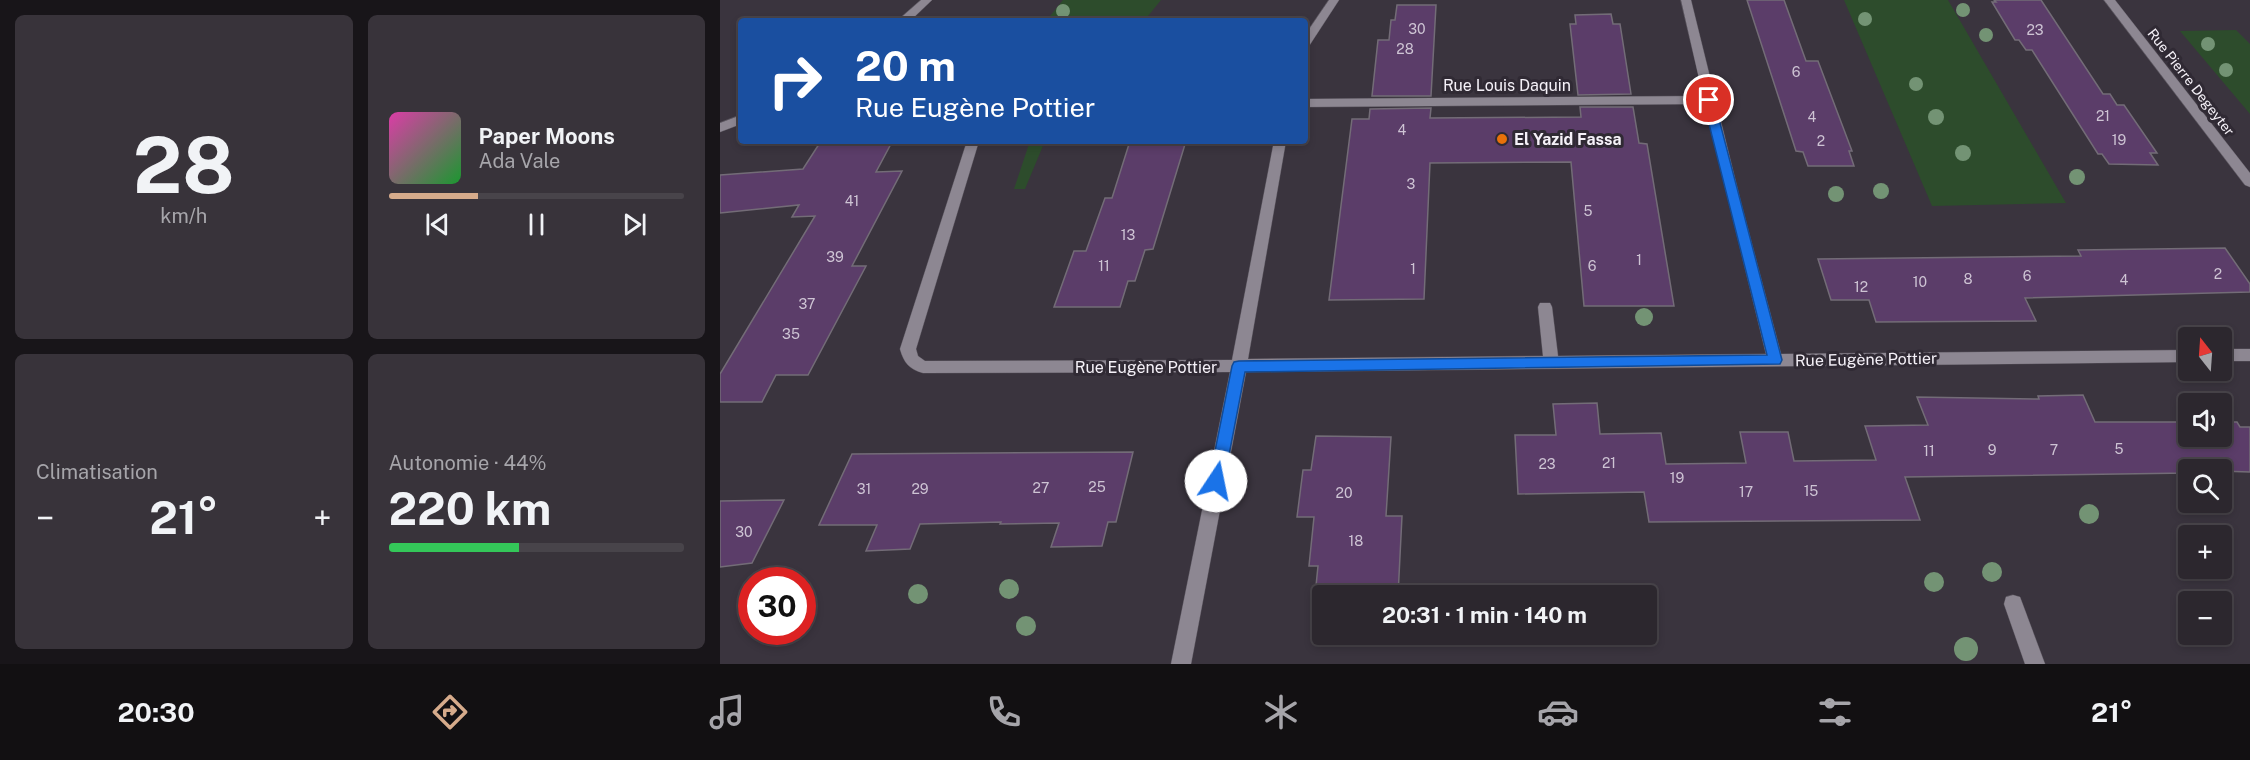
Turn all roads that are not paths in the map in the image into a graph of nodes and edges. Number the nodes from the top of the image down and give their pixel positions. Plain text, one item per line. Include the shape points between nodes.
1 (927, 0) edge
2 (1334, 0) edge
3 (1686, 0) edge
4 (2109, 0) edge
5 (906, 18) edge
6 (1308, 39) edge
7 (1709, 100) junction
8 (1308, 103) edge
9 (738, 120) edge
10 (720, 128) edge
11 (972, 144) edge
12 (1279, 144) edge
13 (2250, 182) edge
14 (1545, 306) dead end
15 (2232, 355) edge
16 (2250, 355) edge
17 (2178, 356) edge
18 (1775, 360) junction
19 (1551, 363) junction
20 (1239, 366) junction
21 (2013, 604) dead end
22 (1181, 664) edge
23 (2035, 664) edge

1 - 5 street
2 - 6 street
3 - 7 street
4 - 13 street, Rue Pierre Degeyter
7 - 8 street, Rue Louis Daquin
7 - 18 street
9 - 10 street
11 - 20 street, Rue Eugène Pottier via 908,349 911,360 923,367
12 - 20 street
14 - 19 street
15 - 16 street
17 - 18 street, Rue Eugène Pottier
18 - 19 street, Rue Eugène Pottier
19 - 20 street, Rue Eugène Pottier
20 - 22 street
21 - 23 street

